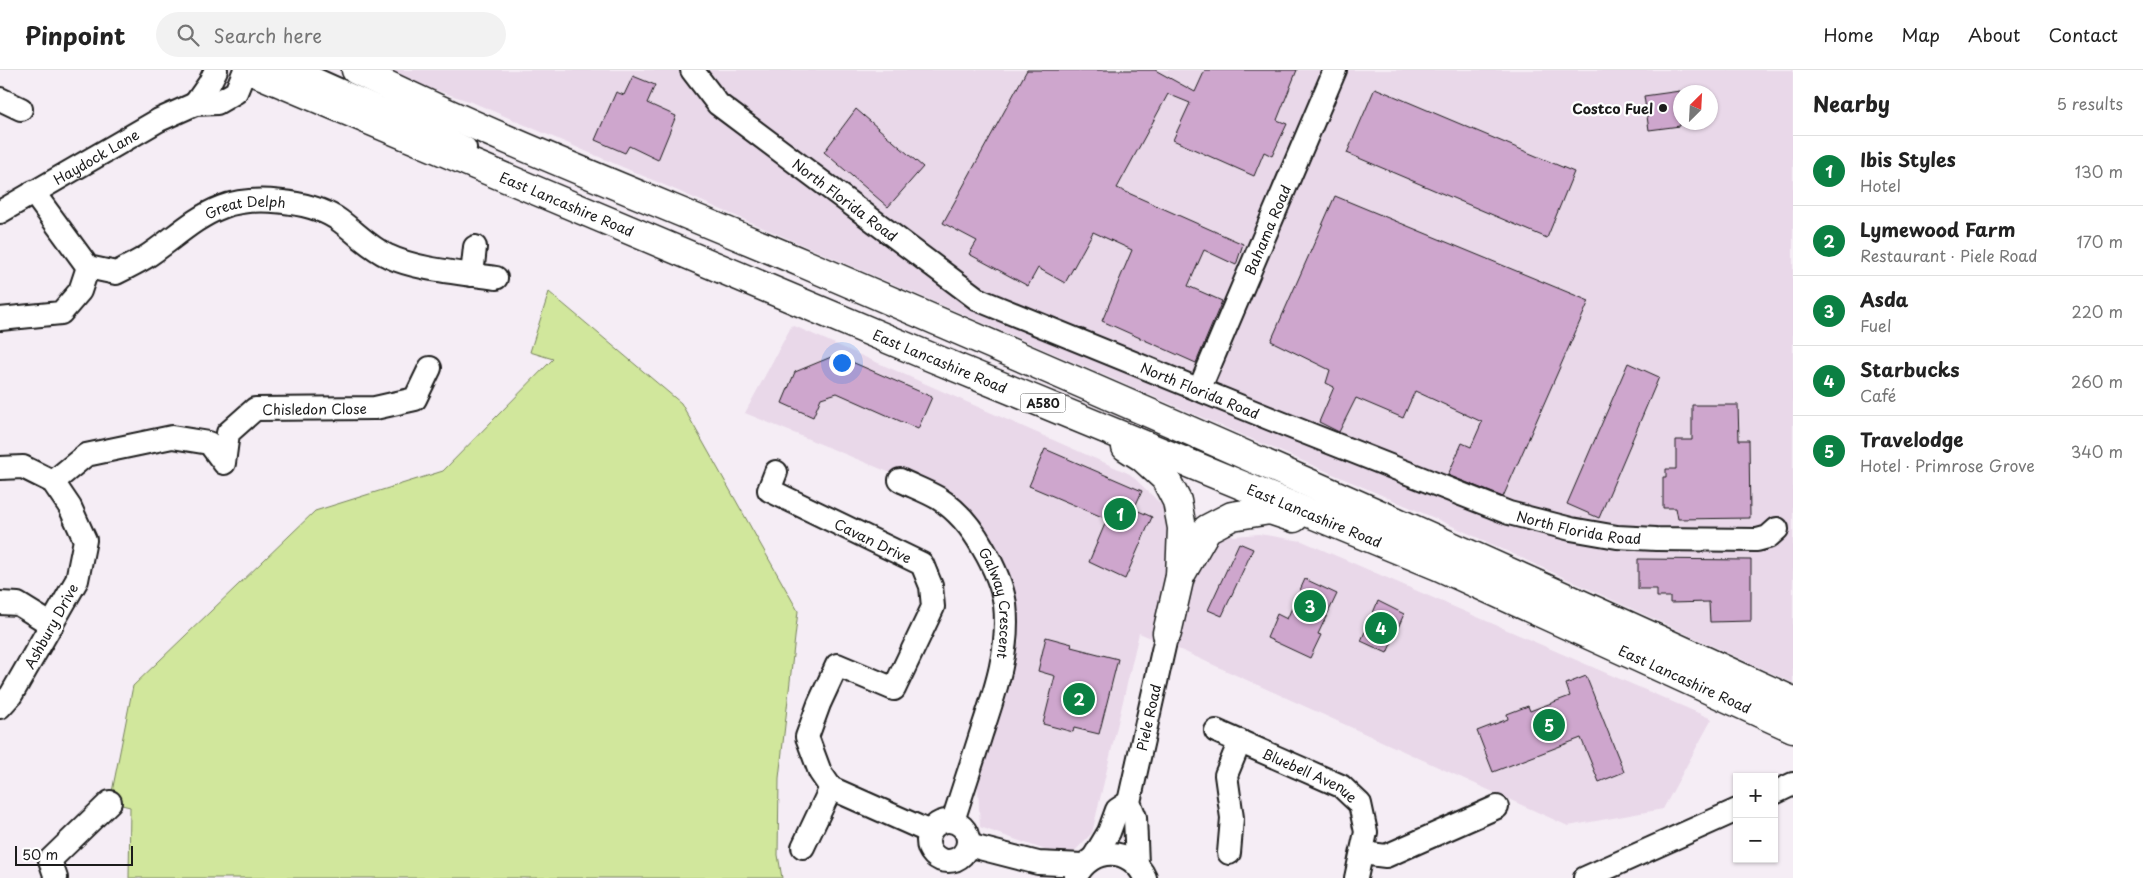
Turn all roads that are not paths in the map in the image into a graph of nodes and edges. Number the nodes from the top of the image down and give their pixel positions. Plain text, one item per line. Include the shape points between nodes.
1 (216, 70) edge
2 (245, 70) edge
3 (250, 70) edge
4 (294, 70) edge
5 (356, 70) edge
6 (692, 70) edge
7 (1335, 70) edge
8 (393, 80) edge
9 (0, 99) edge
10 (195, 104) junction
11 (21, 109) dead end
12 (33, 192) junction
13 (583, 210) junction
14 (0, 212) edge
15 (475, 247) dead end
16 (88, 267) junction
17 (472, 275) junction
18 (496, 278) dead end
19 (0, 319) edge
20 (430, 368) dead end
21 (1199, 390) junction
22 (1064, 412) junction
23 (0, 468) edge
24 (776, 472) dead end
25 (900, 480) dead end
26 (53, 482) junction
27 (1777, 529) dead end
28 (1438, 566) junction
29 (1180, 576) junction
30 (0, 603) edge
31 (52, 625) junction
32 (1167, 633) joint
33 (1793, 701) edge
34 (0, 707) edge
35 (1793, 728) edge
36 (1216, 731) dead end
37 (1240, 741) junction
38 (1793, 784) edge
39 (831, 788) junction
40 (1778, 791) edge
41 (110, 802) dead end
42 (1129, 802) junction
43 (1497, 807) dead end
44 (1733, 812) edge
45 (953, 821) junction
46 (930, 832) junction
47 (968, 845) junction
48 (803, 847) dead end
49 (1228, 853) dead end
50 (1362, 853) junction
51 (1038, 864) junction
52 (1084, 867) edge
53 (934, 869) edge
54 (1141, 871) edge
55 (56, 878) edge
56 (1056, 878) edge
57 (1356, 878) edge
58 (1585, 878) edge

1 - 10 street
2 - 10 street, Haydock Lane via 236,92 216,103
3 - 13 highway, East Lancashire Road / A580
4 - 13 street via 437,134
5 - 8 highway, East Lancashire Road / A580
6 - 21 street, North Florida Road via 718,104 979,300
7 - 21 street, Bahama Road
8 - 33 highway, East Lancashire Road / A580 via 496,135 814,268 1610,616
9 - 11 street
10 - 12 street, Haydock Lane via 159,120
12 - 14 street, Haydock Lane
12 - 16 street
13 - 22 highway, East Lancashire Road / A580
15 - 17 street
16 - 17 street, Great Delph via 116,273 222,206 271,201 319,210 334,217 371,247 406,263
16 - 19 street via 80,291 61,314
17 - 18 street, Great Delph
20 - 26 street, Chisledon Close via 415,400 375,408 255,409 228,433 224,462 209,443 172,437 86,455
21 - 27 street, North Florida Road via 1509,513 1570,529 1636,538 1757,540 1768,537
22 - 28 highway, East Lancashire Road / A580
22 - 29 highway via 1142,457 1165,478 1177,501 1182,528
23 - 26 street, Ashbury Drive via 23,467
24 - 39 street, Cavan Drive via 769,490 922,564 932,586 934,606 894,689 837,664 807,737 820,772
25 - 45 street, Galway Crescent via 938,498 975,534 990,559 1005,603 1004,657
26 - 31 street, Ashbury Drive via 70,507 85,540 77,580
28 - 29 highway via 1270,510 1232,516 1208,529
28 - 35 highway, East Lancashire Road / A580
29 - 32 highway
30 - 31 street via 18,604
31 - 34 street, Ashbury Drive via 12,695
32 - 42 street, Piele Road
36 - 37 street, Bluebell Avenue
37 - 49 street via 1226,774 1232,818
37 - 50 street, Bluebell Avenue via 1341,786 1360,804 1366,832
38 - 40 street
39 - 46 street
39 - 48 street
41 - 55 street via 50,860
42 - 52 street, Piele Road via 1117,810 1109,832
42 - 54 street, Piele Road via 1135,817
43 - 50 street via 1386,856
44 - 58 street
45 - 46 street via 942,821
45 - 47 street via 967,832
46 - 53 street via 928,847
47 - 51 street
47 - 53 street via 957,859
50 - 57 street, Bluebell Avenue
51 - 52 street
51 - 56 street
52 - 54 street via 1106,853 1118,854

